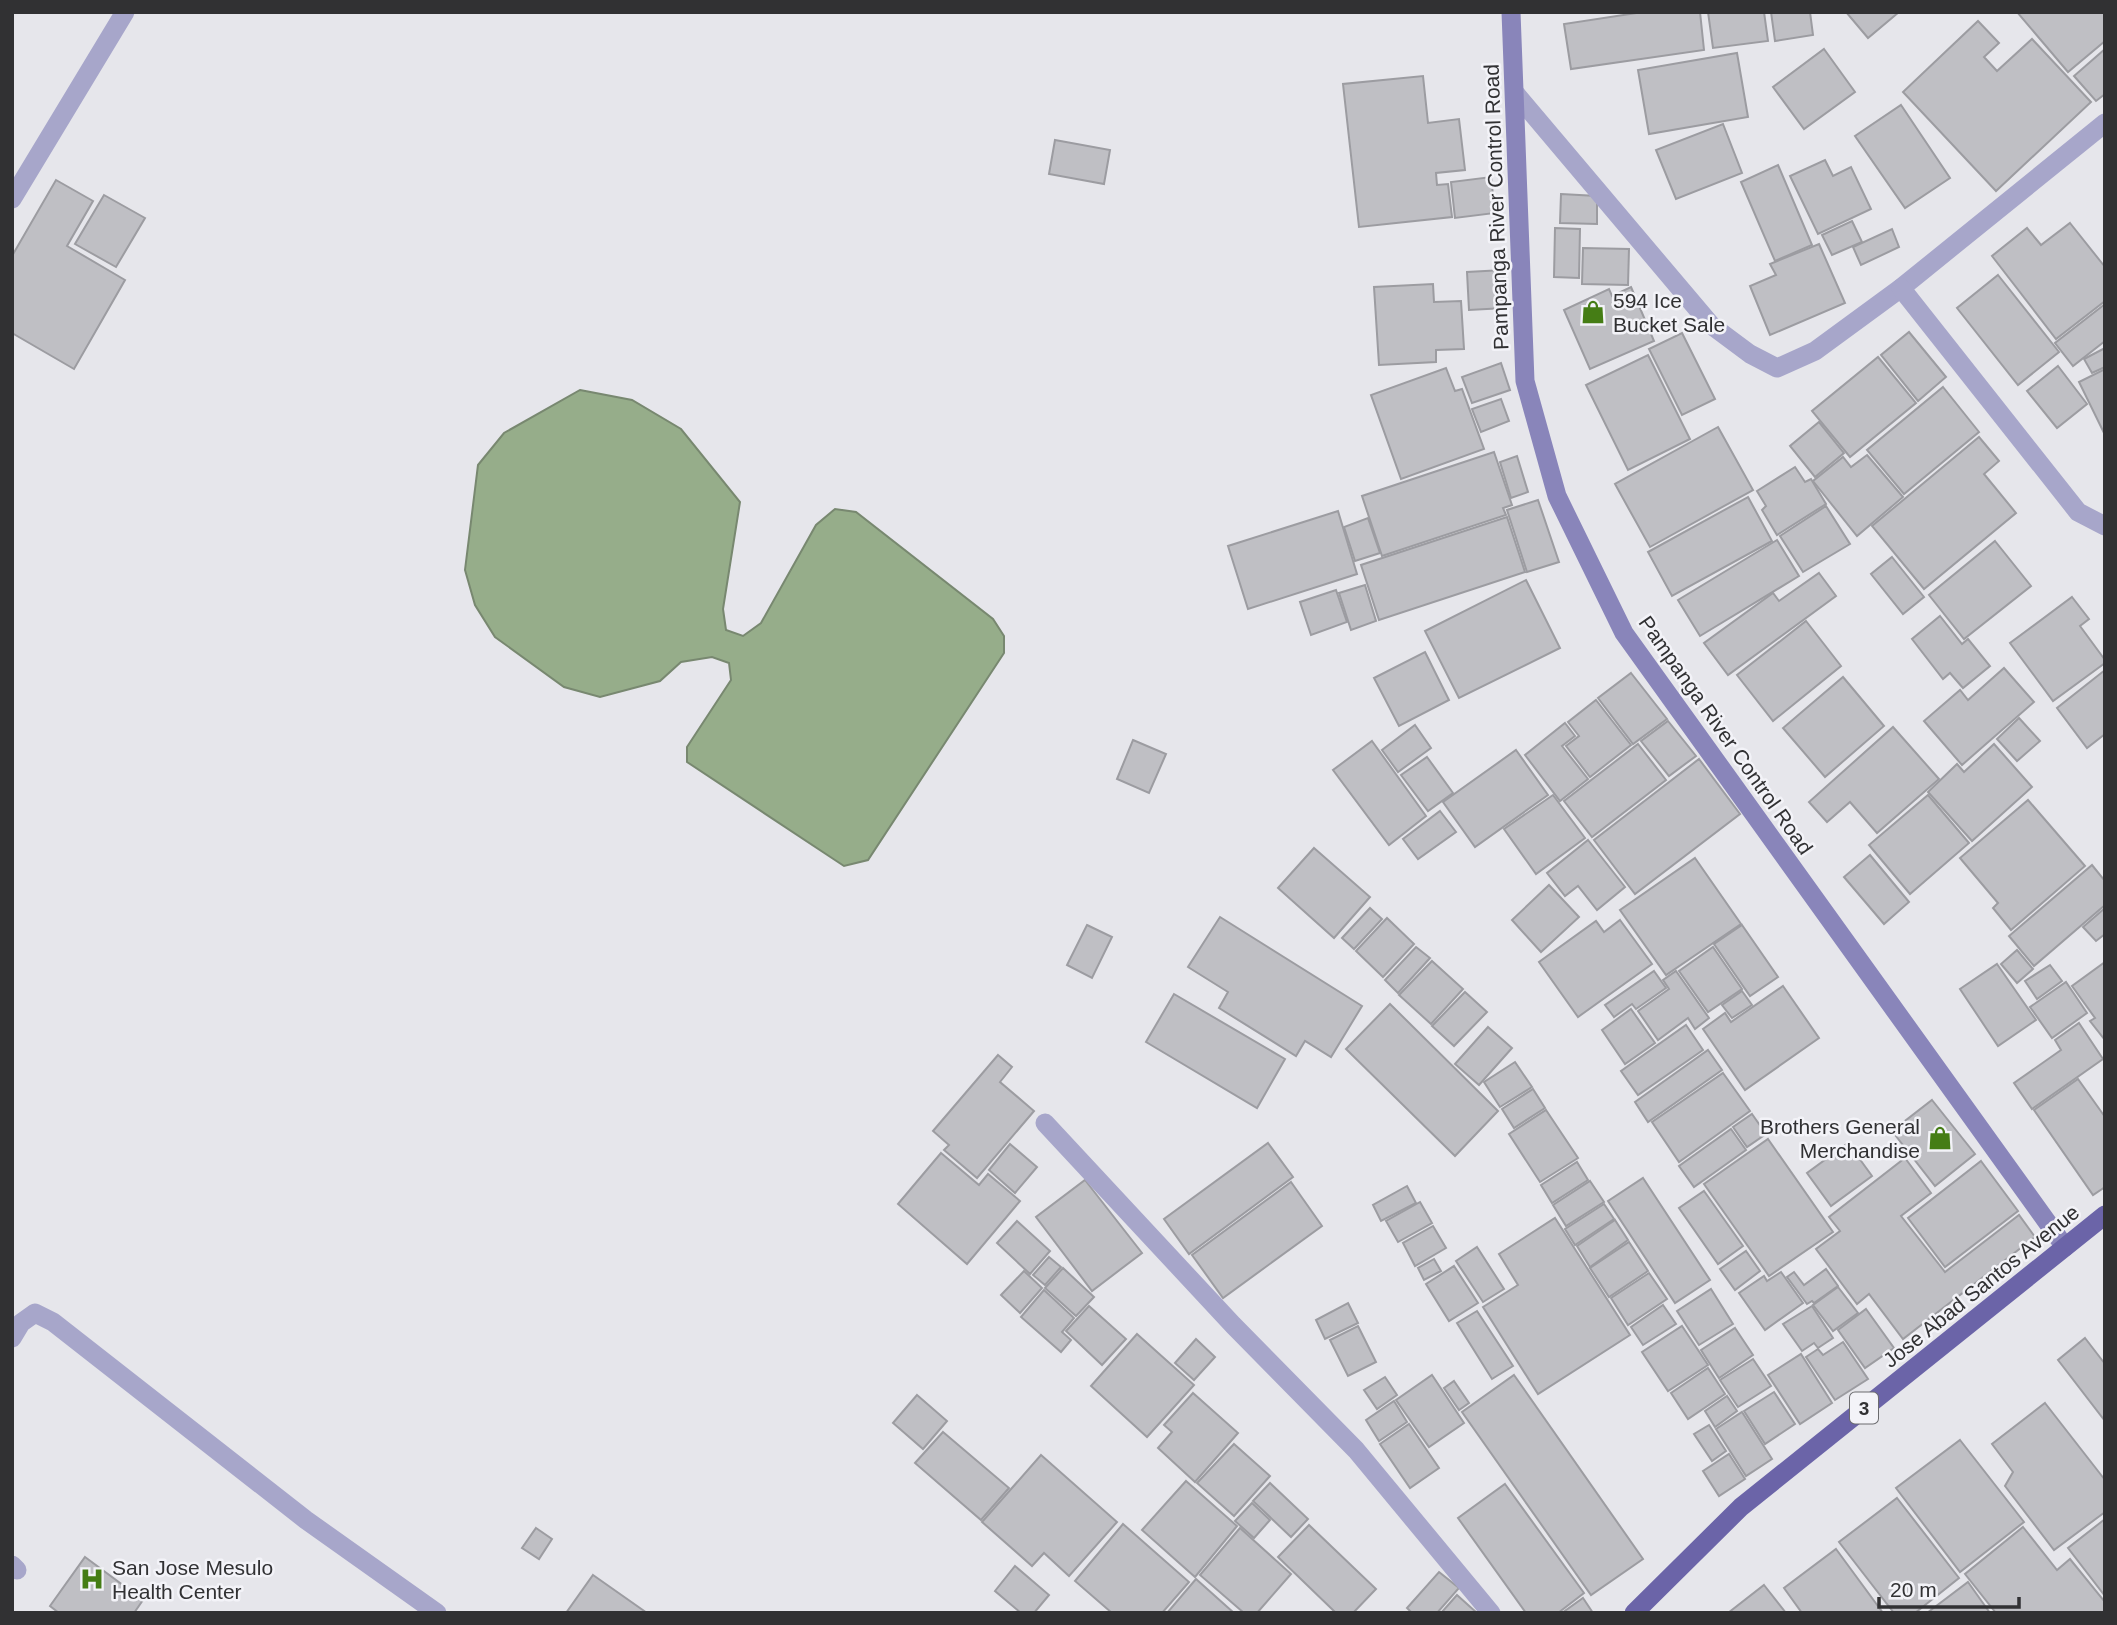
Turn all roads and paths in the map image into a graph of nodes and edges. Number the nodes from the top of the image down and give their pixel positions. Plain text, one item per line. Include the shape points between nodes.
1 (125, 12) edge
2 (1511, 12) edge
3 (1515, 93) junction
4 (2105, 123) edge
5 (12, 199) edge
6 (1901, 288) junction
7 (2105, 526) edge
8 (1045, 1123) dead end
9 (2105, 1215) edge
10 (2065, 1247) junction
11 (12, 1338) edge
12 (437, 1613) edge
13 (1490, 1613) edge
14 (1634, 1613) edge

1 - 5 street
2 - 3 main road, Pampanga River Control Road
3 - 6 street via 1711,325 1749,354 1777,368 1815,351
3 - 10 main road, Pampanga River Control Road via 1525,382 1557,496 1624,633
4 - 6 street
6 - 7 street via 2078,512
8 - 13 street via 1356,1450
9 - 10 highway, Jose Abad Santos Avenue / 3
10 - 14 highway, Jose Abad Santos Avenue / 3 via 1741,1507
11 - 12 street via 21,1322 35,1313 53,1322 306,1520

